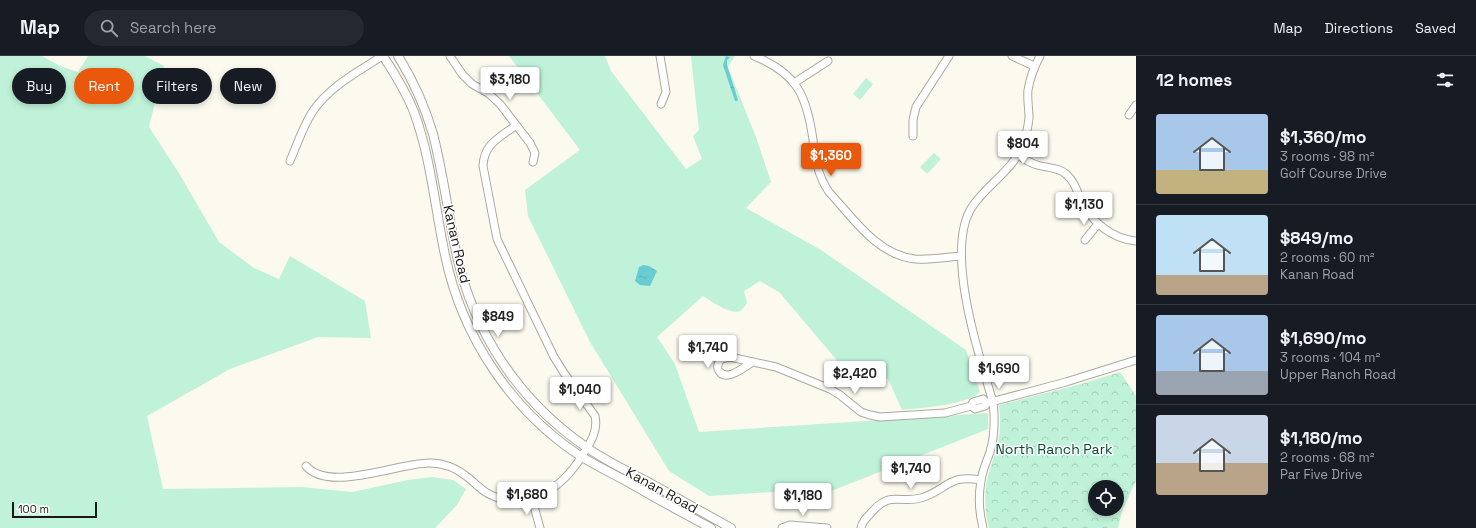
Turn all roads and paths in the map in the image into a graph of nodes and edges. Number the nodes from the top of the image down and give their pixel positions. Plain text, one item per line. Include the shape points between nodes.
1 (383, 56) edge
2 (398, 56) edge
3 (450, 56) edge
4 (660, 56) edge
5 (754, 56) edge
6 (949, 56) edge
7 (1012, 56) edge
8 (1040, 56) edge
9 (828, 61) dead end
10 (1034, 66) junction
11 (794, 83) junction
12 (661, 104) dead end
13 (1136, 105) edge
14 (1130, 115) dead end
15 (516, 125) junction
16 (913, 136) dead end
17 (1018, 156) junction
18 (290, 161) dead end
19 (533, 162) dead end
20 (1098, 224) junction
21 (1085, 240) dead end
22 (1136, 241) edge
23 (961, 256) junction
24 (1136, 360) edge
25 (751, 363) dead end
26 (990, 402) junction
27 (587, 448) junction
28 (581, 456) junction
29 (306, 466) dead end
30 (981, 480) junction
31 (532, 499) junction
32 (540, 528) edge
33 (711, 528) edge
34 (731, 528) edge
35 (782, 528) edge
36 (827, 528) edge
37 (861, 528) edge
38 (983, 528) edge

1 - 18 street via 337,86 322,100 308,120
1 - 28 main road, Kanan Road via 396,74 414,112 429,169 449,272 470,331 491,366 515,398 548,431
2 - 27 main road, Kanan Road via 421,101 433,134 460,268 480,325 500,360 523,392 542,413
3 - 15 street via 462,74 472,84 495,98
4 - 12 street via 666,92
5 - 11 street via 777,67
6 - 16 street via 916,107
7 - 10 street
8 - 10 street
9 - 11 street
10 - 17 street via 1028,91 1027,132
11 - 23 street via 808,108 815,160 823,183 867,234 884,248 907,257 926,259
13 - 14 street
15 - 19 street via 535,153
15 - 27 street via 490,145 484,157 483,166 494,228 501,249 554,357 595,416 596,432
17 - 20 street via 1033,164 1054,168 1067,175 1075,185 1086,210
17 - 23 street via 971,208 962,231
20 - 21 street
20 - 22 street via 1115,236
23 - 26 street via 970,323
24 - 26 street
25 - 26 street via 776,367 830,389 861,412 880,417 945,413 971,406 975,409
26 - 30 street via 995,415 993,442
27 - 28 street
27 - 34 main road, Kanan Road
28 - 31 street via 561,482
28 - 33 main road, Kanan Road
29 - 31 street via 310,471 324,477 340,478 420,464 437,464 460,471 480,488 503,500
30 - 37 street via 960,478 922,498 886,500 873,510
30 - 38 street via 979,507
31 - 32 street
35 - 36 street via 790,525

